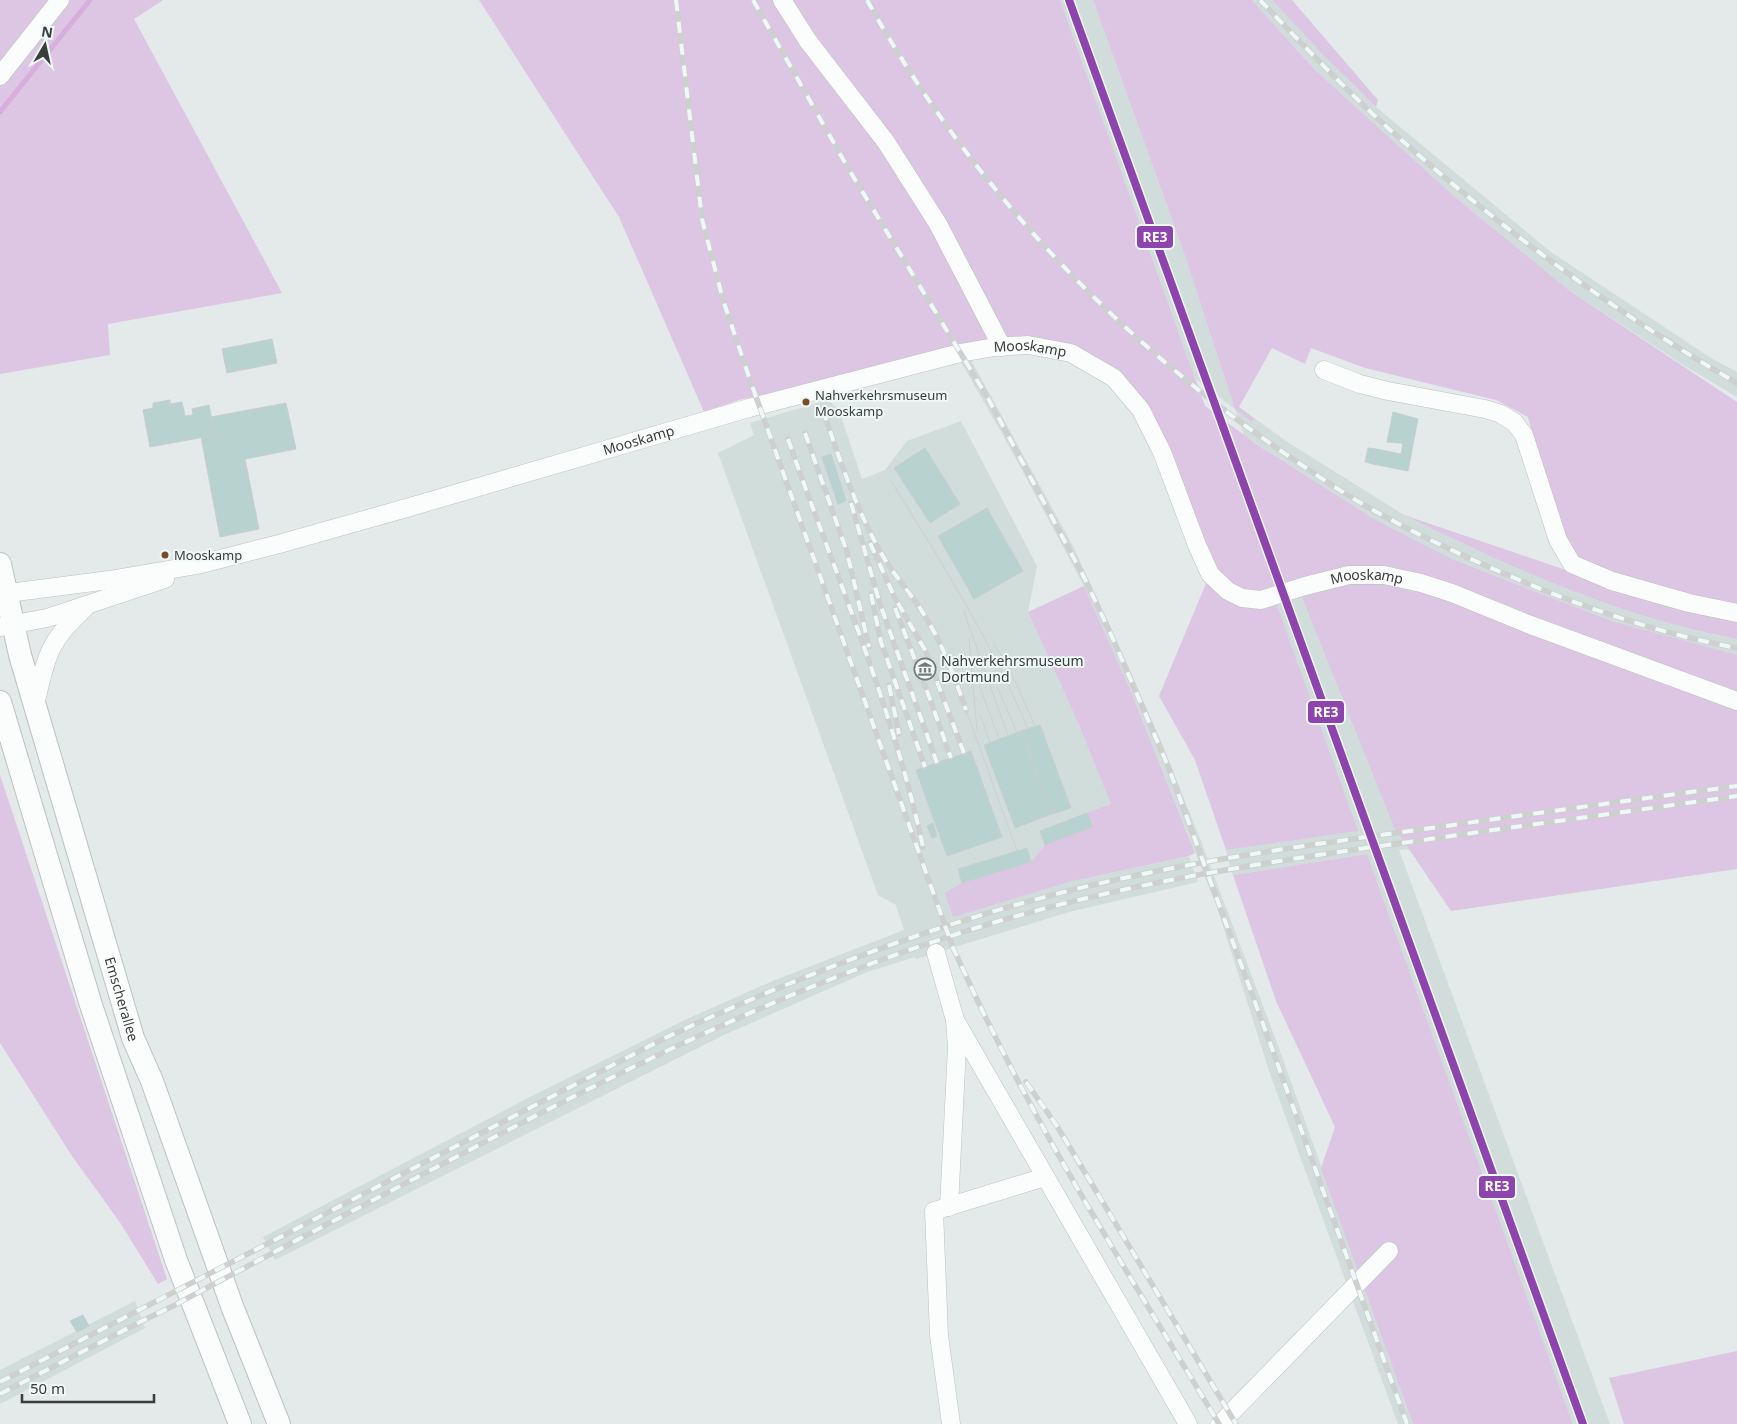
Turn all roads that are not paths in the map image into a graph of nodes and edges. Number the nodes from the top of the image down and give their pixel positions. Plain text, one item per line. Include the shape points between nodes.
1 (60, 0) edge
2 (782, 0) edge
3 (0, 76) edge
4 (1002, 347) junction
5 (1324, 370) dead end
6 (0, 564) edge
7 (188, 567) junction
8 (4, 594) edge
9 (88, 605) junction
10 (1737, 613) edge
11 (7, 626) edge
12 (1737, 700) edge
13 (0, 702) edge
14 (34, 706) junction
15 (936, 953) dead end
16 (955, 1020) junction
17 (1045, 1177) junction
18 (949, 1207) junction
19 (1389, 1250) dead end
20 (240, 1424) edge
21 (279, 1424) edge
22 (951, 1424) edge
23 (1188, 1424) edge
24 (1220, 1424) edge

1 - 3 street
2 - 4 street via 808,41 886,142 928,208
4 - 7 street, Mooskamp via 960,353 748,408 417,505
4 - 12 street, Mooskamp via 1028,345 1071,353 1114,378 1141,410 1162,452 1210,574 1228,591 1242,598 1261,600 1349,575 1384,575 1421,583
5 - 10 street via 1388,392 1502,414 1514,422 1524,436 1558,540 1572,564 1620,583
6 - 8 main road, Emscherallee
7 - 8 street, Mooskamp
7 - 9 street, Mooskamp via 164,580
8 - 11 main road, Emscherallee
9 - 11 street, Mooskamp
9 - 14 street via 55,639 46,659
11 - 14 main road, Emscherallee via 20,655
13 - 20 main road via 97,1024 176,1260
14 - 21 main road, Emscherallee via 133,1038 152,1081 229,1297
15 - 16 street
16 - 17 street
16 - 18 street via 957,1047
17 - 18 street
17 - 23 street
18 - 22 street via 934,1212 939,1335
19 - 24 street

